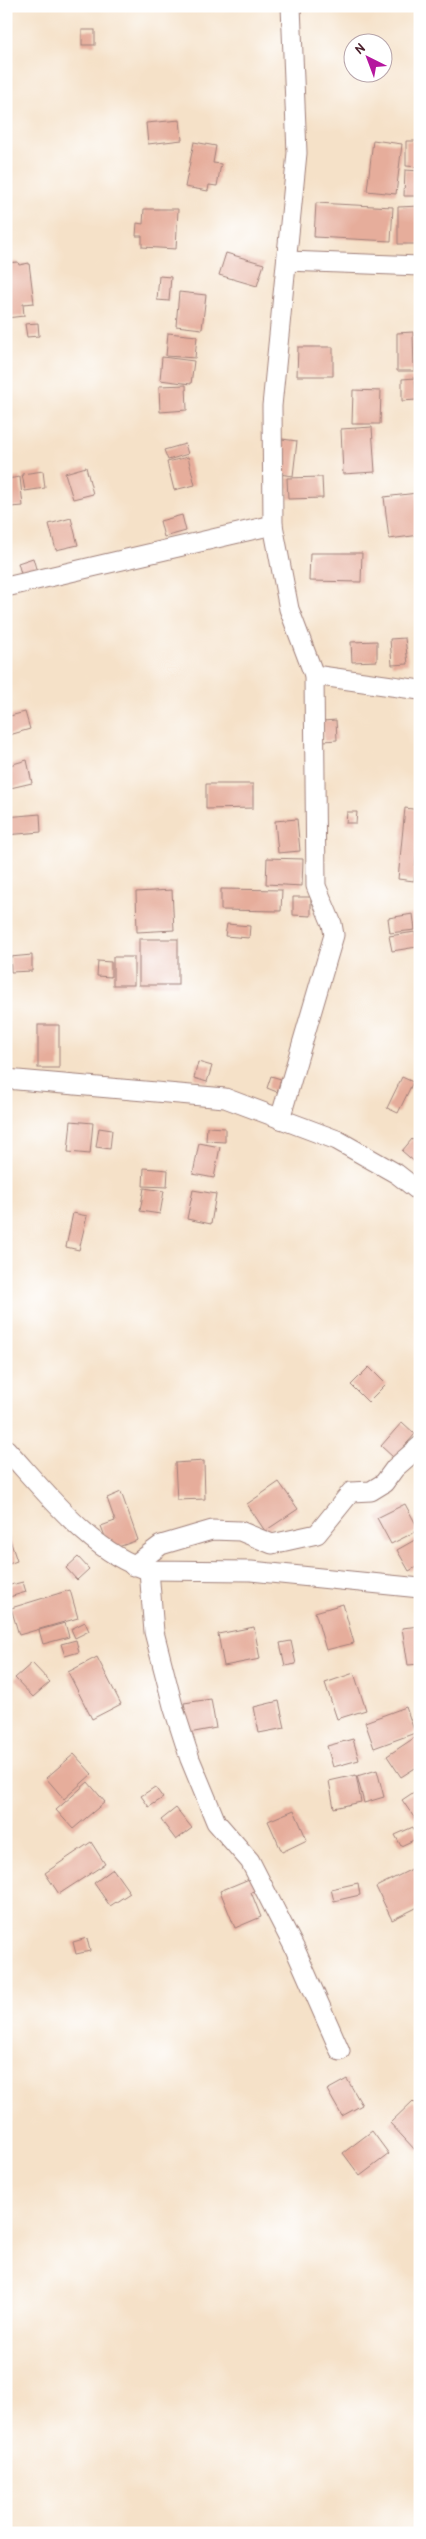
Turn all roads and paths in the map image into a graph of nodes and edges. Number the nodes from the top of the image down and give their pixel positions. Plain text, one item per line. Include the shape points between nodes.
1 (292, 6) edge
2 (287, 261) junction
3 (420, 266) edge
4 (273, 525) junction
5 (6, 586) edge
6 (314, 675) junction
7 (420, 690) edge
8 (6, 1079) edge
9 (280, 1119) junction
10 (420, 1192) edge
11 (420, 1446) edge
12 (6, 1448) edge
13 (141, 1568) junction
14 (420, 1588) edge
15 (340, 2050) dead end

1 - 2 street via 297,153
2 - 3 street
2 - 4 street via 272,406
4 - 5 street
4 - 6 street via 289,610
6 - 7 street
6 - 9 street via 316,886 334,935
8 - 9 street via 225,1098
9 - 10 street via 337,1140 397,1174
11 - 13 street via 372,1491 351,1492 318,1534 272,1544 240,1531 212,1530 161,1546
12 - 13 street via 44,1492 88,1533
13 - 14 street via 251,1571
13 - 15 street via 173,1706 216,1822 250,1861 295,1949

